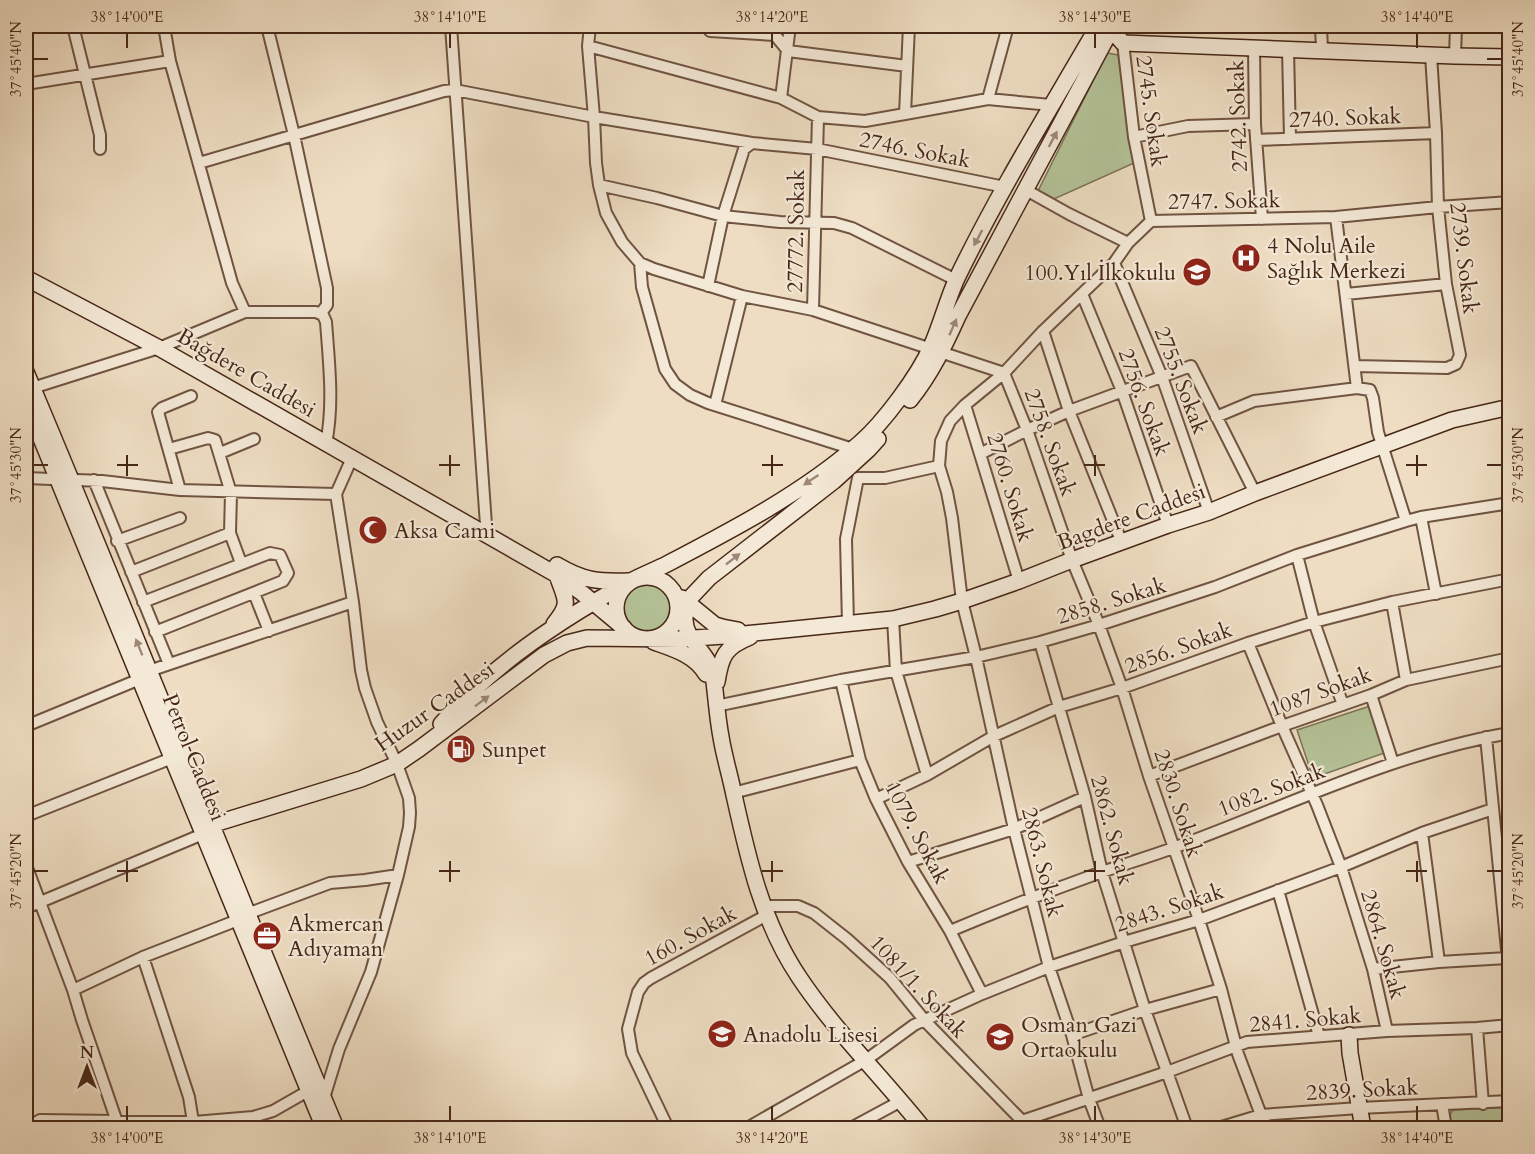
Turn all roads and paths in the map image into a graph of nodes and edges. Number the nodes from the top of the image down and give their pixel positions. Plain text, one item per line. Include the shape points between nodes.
1 (73, 26) edge
2 (164, 26) edge
3 (267, 26) edge
4 (451, 26) edge
5 (590, 26) edge
6 (790, 26) edge
7 (909, 26) edge
8 (1008, 26) edge
9 (1321, 26) edge
10 (1456, 26) edge
11 (1107, 27) edge
12 (710, 28) edge
13 (1122, 43) junction
14 (588, 46) junction
15 (1254, 48) junction
16 (1288, 49) junction
17 (1322, 50) junction
18 (788, 51) junction
19 (1431, 55) junction
20 (1455, 56) junction
21 (1509, 57) edge
22 (170, 61) junction
23 (908, 66) junction
24 (85, 76) junction
25 (26, 84) edge
26 (455, 90) junction
27 (781, 98) junction
28 (988, 99) junction
29 (1052, 105) junction
30 (905, 114) junction
31 (594, 117) junction
32 (818, 117) junction
33 (1255, 124) junction
34 (1436, 133) junction
35 (294, 135) junction
36 (1134, 136) junction
37 (1290, 139) junction
38 (1256, 140) junction
39 (752, 143) junction
40 (100, 149) dead end
41 (817, 149) junction
42 (199, 163) junction
43 (599, 185) junction
44 (1005, 186) junction
45 (1026, 190) junction
46 (1509, 202) edge
47 (1438, 207) junction
48 (723, 216) junction
49 (1336, 217) junction
50 (1262, 219) junction
51 (1151, 221) junction
52 (814, 222) junction
53 (1128, 243) junction
54 (640, 262) junction
55 (1114, 263) junction
56 (26, 278) edge
57 (956, 279) junction
58 (1446, 284) junction
59 (708, 286) junction
60 (1082, 294) junction
61 (1346, 294) junction
62 (742, 296) junction
63 (813, 310) junction
64 (246, 312) junction
65 (321, 313) junction
66 (1043, 331) junction
67 (159, 348) junction
68 (936, 351) junction
69 (1355, 366) junction
70 (26, 372) edge
71 (1004, 373) junction
72 (1162, 377) junction
73 (1357, 388) junction
74 (1122, 391) junction
75 (28, 394) edge
76 (191, 396) dead end
77 (715, 405) junction
78 (965, 405) junction
79 (1509, 407) edge
80 (1069, 411) junction
81 (1216, 417) junction
82 (1027, 430) junction
83 (254, 439) dead end
84 (326, 444) junction
85 (1383, 445) junction
86 (169, 449) junction
87 (853, 449) junction
88 (220, 453) junction
89 (980, 454) junction
90 (352, 458) junction
91 (939, 466) junction
92 (853, 473) junction
93 (26, 478) edge
94 (64, 479) junction
95 (94, 480) junction
96 (180, 490) junction
97 (231, 493) junction
98 (1255, 493) junction
99 (336, 494) junction
100 (1509, 503) edge
101 (1209, 512) junction
102 (1421, 517) junction
103 (180, 518) dead end
104 (1406, 521) junction
105 (1168, 525) junction
106 (485, 529) junction
107 (230, 533) junction
108 (117, 541) junction
109 (1122, 543) junction
110 (1296, 555) junction
111 (1072, 560) junction
112 (241, 563) junction
113 (131, 572) junction
114 (558, 575) junction
115 (709, 578) junction
116 (1509, 579) edge
117 (632, 581) junction
118 (1019, 581) junction
119 (675, 592) junction
120 (254, 593) junction
121 (1436, 594) junction
122 (143, 602) junction
123 (353, 602) junction
124 (962, 602) junction
125 (1392, 602) junction
126 (594, 603) junction
127 (687, 603) junction
128 (678, 616) junction
129 (893, 619) junction
130 (710, 621) junction
131 (1314, 622) junction
132 (848, 624) junction
133 (1099, 625) junction
134 (624, 628) junction
135 (269, 631) junction
136 (155, 632) junction
137 (546, 633) junction
138 (759, 633) junction
139 (691, 638) junction
140 (646, 639) junction
141 (1040, 642) junction
142 (1248, 643) junction
143 (976, 657) junction
144 (1509, 658) edge
145 (169, 664) junction
146 (896, 671) junction
147 (144, 675) junction
148 (841, 680) junction
149 (1406, 680) junction
150 (1122, 688) junction
151 (1371, 695) junction
152 (715, 700) junction
153 (1343, 705) junction
154 (1059, 707) junction
155 (26, 726) edge
156 (1282, 726) junction
157 (1509, 733) edge
158 (994, 736) junction
159 (1486, 737) junction
160 (419, 749) junction
161 (172, 758) junction
162 (860, 760) junction
163 (1394, 763) junction
164 (397, 764) junction
165 (927, 775) junction
166 (1149, 776) junction
167 (734, 793) junction
168 (1311, 793) junction
169 (1085, 798) junction
170 (876, 799) junction
171 (1493, 809) junction
172 (26, 816) edge
173 (1014, 829) junction
174 (207, 830) junction
175 (1422, 832) junction
176 (1173, 848) junction
177 (908, 862) junction
178 (26, 865) edge
179 (1341, 867) junction
180 (1102, 872) junction
181 (398, 874) junction
182 (1278, 890) junction
183 (1031, 897) junction
184 (1506, 898) edge
185 (40, 902) junction
186 (26, 908) edge
187 (765, 910) junction
188 (242, 917) junction
189 (1199, 920) junction
190 (950, 930) junction
191 (1124, 942) junction
192 (143, 957) junction
193 (1507, 958) junction
194 (1439, 962) junction
195 (1049, 967) junction
196 (1373, 969) junction
197 (1509, 980) edge
198 (1221, 989) junction
199 (73, 990) junction
200 (982, 994) junction
201 (1145, 1010) junction
202 (925, 1021) junction
203 (1509, 1025) edge
204 (1477, 1028) junction
205 (1387, 1031) junction
206 (1072, 1035) junction
207 (1349, 1035) junction
208 (1319, 1036) junction
209 (1237, 1046) junction
210 (866, 1060) junction
211 (1167, 1072) junction
212 (308, 1091) junction
213 (324, 1098) junction
214 (1089, 1099) junction
215 (901, 1101) junction
216 (1509, 1101) edge
217 (1442, 1104) junction
218 (1483, 1104) junction
219 (1359, 1108) junction
220 (1261, 1115) junction
221 (117, 1122) junction
222 (194, 1125) edge
223 (1026, 1125) edge
224 (34, 1128) edge
225 (324, 1128) edge
226 (336, 1128) edge
227 (668, 1128) edge
228 (749, 1128) edge
229 (851, 1128) edge
230 (923, 1128) edge
231 (1012, 1128) edge
232 (1100, 1128) edge
233 (1187, 1128) edge
234 (1218, 1128) edge
235 (1268, 1128) edge
236 (1363, 1128) edge
237 (1446, 1128) edge

1 - 24 street
2 - 22 street
3 - 35 street
4 - 26 street
5 - 14 street
6 - 18 street
7 - 23 street
8 - 28 street
9 - 17 street
10 - 20 street
11 - 13 main road
11 - 29 main road
45 -> 11 main road
12 - 18 street via 775,35
13 - 15 main road
13 - 36 street, 2745. Sokak
14 - 27 street
14 - 31 street
15 - 16 main road
15 - 33 street, 2742. Sokak
16 - 17 main road
16 - 37 street
17 - 19 main road
18 - 23 street
18 - 27 street
19 - 20 main road
19 - 34 street, 2739. Sokak
20 - 21 main road
22 - 24 street
22 - 42 street
23 - 30 street
24 - 25 street
24 - 40 street
26 - 31 street, 2746. Sokak
26 - 35 street
26 - 106 street
27 - 32 street
28 - 29 street
28 - 30 street
29 - 44 main road
30 - 32 street via 865,121
31 - 39 street, 2746. Sokak
31 - 43 street
32 - 41 street, 27772. Sokak
33 - 36 street via 1188,126
33 - 38 street, 2742. Sokak
34 - 37 street, 2740. Sokak
34 - 47 street, 2739. Sokak
35 - 42 street
35 - 65 street via 327,288 327,305
36 - 51 street, 2745. Sokak
37 - 38 street, 2740. Sokak
38 - 50 street, 2742. Sokak
39 - 41 street, 2746. Sokak
39 - 48 street via 744,149
41 - 44 street, 2746. Sokak
41 - 52 street, 27772. Sokak
42 - 64 street via 232,283
43 - 48 street
43 - 54 street via 610,223
44 -> 57 main road
45 - 53 street
68 -> 45 main road
46 - 47 street, 2747. Sokak
47 - 49 street, 2747. Sokak
47 - 58 street, 2739. Sokak
48 - 52 street
48 - 59 street
49 - 50 street, 2747. Sokak
49 - 61 street
50 - 51 street, 2747. Sokak
51 - 53 street, 2747. Sokak
52 - 57 street via 852,228
52 - 63 street, 27772. Sokak
53 - 55 street, 2747. Sokak
54 - 59 street, 27772. Sokak
54 - 77 street via 642,287 665,369 683,390
55 - 60 street, 2747. Sokak
55 - 72 street, 2755. Sokak
56 - 67 main road, Bağdere Caddesi
57 - 68 main road
58 - 61 street
58 - 69 street, 2739. Sokak via 1460,355 1455,364 1447,368
59 - 62 street, 27772. Sokak
60 - 66 street, 2747. Sokak
60 - 74 street, 2756. Sokak
61 - 69 street
62 - 63 street, 27772. Sokak
62 - 77 street
63 - 68 street
64 - 65 street
64 - 67 street
65 - 84 street via 326,322 330,374
66 - 71 street, 2747. Sokak
66 - 80 street
67 - 75 street
67 - 84 main road, Bağdere Caddesi
68 - 71 street
68 - 87 main road
68 - 92 main road via 927,376
69 - 73 street
70 - 75 main road, Petrol Caddesi
71 - 78 street, 2747. Sokak
71 - 82 street, 2758. Sokak
72 - 74 street
72 - 81 street via 1191,366
72 - 101 street, 2755. Sokak
73 - 81 street via 1254,401
73 - 85 street via 1370,390
74 - 80 street
74 - 105 street, 2756. Sokak
75 - 94 main road, Petrol Caddesi
76 - 86 street via 159,411
77 - 87 street
78 - 89 street, 2760. Sokak
78 - 91 street, 2747. Sokak via 950,421 941,441
79 - 85 main road, Bagdere Caddesi via 1452,420
80 - 82 street
80 - 109 street
81 - 98 street
82 - 89 street
82 - 111 street, 2758. Sokak
83 - 88 street
84 - 90 main road, Bağdere Caddesi
85 - 98 main road, Bagdere Caddesi
85 - 104 street
86 - 88 street via 210,438 215,440
86 - 96 street
87 -> 117 main road via 761,513
88 - 97 street
89 - 118 street, 2760. Sokak
90 - 99 street
90 - 106 main road, Bağdere Caddesi
91 - 92 street via 885,478
91 - 124 street via 952,518
115 -> 92 main road via 834,481
92 - 132 street via 846,539
93 - 94 street
94 - 95 street
94 - 147 main road, Petrol Caddesi
95 - 96 street
95 - 108 street
96 - 97 street
97 - 99 street
97 - 107 street
98 - 101 main road, Bagdere Caddesi
99 - 123 street
100 - 102 street, 2858. Sokak
101 - 105 main road, Bagdere Caddesi
102 - 104 street, 2858. Sokak
102 - 121 street
103 - 108 street
104 - 110 street, 2858. Sokak
105 - 109 main road, Bagdere Caddesi
106 - 114 main road, Bağdere Caddesi
106 - 117 main road, Bağdere Caddesi via 582,578
107 - 112 street
107 - 113 street
108 - 113 street
109 - 111 main road, Bagdere Caddesi
110 - 131 street
110 - 133 street, 2858. Sokak via 1215,587
111 - 118 main road, Bagdere Caddesi
111 - 133 street, 2830. Sokak
112 - 120 street via 270,553 280,555 288,573 284,581
112 - 122 street
113 - 122 street
114 - 126 main road, Bağdere Caddesi
114 - 137 main road via 566,606
115 - 127 main road
115 - 130 main road via 704,599
116 - 121 street, 2856. Sokak
117 - 119 main road, Bağdere Caddesi via 656,578
117 - 126 main road
117 - 134 main road via 622,589 616,606
118 - 124 main road, Bagdere Caddesi
119 - 127 main road, Bağdere Caddesi
119 - 128 main road
120 - 135 street
120 - 136 street
121 - 125 street, 2856. Sokak
122 - 136 street
123 - 135 street
123 - 164 street via 360,670 377,722
124 - 129 main road, Bagdere Caddesi
124 - 143 street, 2863. Sokak
125 - 131 street, 2856. Sokak
125 - 149 street
126 - 134 main road, Bağdere Caddesi
126 - 137 main road
127 - 128 main road
127 - 130 main road, Bağdere Caddesi
127 - 139 main road via 685,622
128 - 140 main road via 663,635
129 - 132 main road, Bagdere Caddesi
129 - 146 street
130 - 138 main road
131 - 142 street, 2856. Sokak
131 - 153 street
132 - 138 main road, Bagdere Caddesi
133 - 141 street, 2858. Sokak
133 - 150 street, 2830. Sokak
134 - 140 main road, Bağdere Caddesi
135 - 145 street
136 - 145 street
137 - 160 main road via 458,704
138 - 139 main road
138 - 152 main road via 736,642 724,656
139 - 140 main road
139 - 152 main road via 711,668
140 - 152 main road, Bağdere Caddesi via 694,660 706,672
160 -> 140 main road, Huzur Caddesi via 555,648 592,638
141 - 143 street, 2858. Sokak
141 - 154 street, 2862. Sokak
142 - 150 street, 2856. Sokak
142 - 156 street, 2864. Sokak
143 - 146 street, 2858. Sokak
143 - 158 street, 2863. Sokak
144 - 149 street, 1087 Sokak
145 - 147 street
146 - 148 street, 2858. Sokak
146 - 165 street
147 - 155 street
147 - 161 main road, Petrol Caddesi
147 - 174 main road
148 - 152 street, 2858. Sokak
148 - 162 street, 1079. Sokak
149 - 151 street, 1087 Sokak
150 - 154 street, 2856. Sokak
150 - 166 street, 2830. Sokak
151 - 153 street, 1087 Sokak
151 - 163 street
152 - 167 main road
153 - 156 street, 1087 Sokak
154 - 158 street, 2856. Sokak
154 - 169 street, 2862. Sokak
156 - 166 street, 1087 Sokak
156 - 168 street, 2864. Sokak
157 - 159 street, 1082. Sokak
158 - 165 street, 2856. Sokak
158 - 173 street, 2863. Sokak
159 - 163 street, 1082. Sokak
159 - 171 street
160 - 164 main road, Huzur Caddesi
161 - 172 street
161 - 174 main road, Petrol Caddesi
162 - 167 street
162 - 170 street, 1079. Sokak
163 - 168 street, 1082. Sokak
164 - 174 main road, Huzur Caddesi via 361,780
164 - 181 street via 410,813
165 - 170 street, 2856. Sokak
166 - 176 street, 2830. Sokak
167 - 187 main road
168 - 176 street, 1082. Sokak
168 - 179 street, 2864. Sokak
169 - 173 street
169 - 180 street, 2862. Sokak
170 - 177 street, 1079. Sokak
171 - 175 street, 2843. Sokak
171 - 184 street
173 - 177 street
173 - 183 street, 2863. Sokak
174 - 185 street
174 - 188 main road, Petrol Caddesi
175 - 179 street, 2843. Sokak
175 - 194 street
176 - 180 street, 1082. Sokak
176 - 189 street, 2830. Sokak
177 - 190 street, 1079. Sokak
178 - 185 street
179 - 182 street, 2843. Sokak
179 - 196 street, 2864. Sokak
180 - 183 street, 1082. Sokak
180 - 191 street, 2862. Sokak
181 - 188 street via 330,883
181 - 213 street via 371,972 339,1049
182 - 189 street, 2843. Sokak
182 - 208 street
183 - 190 street, 1082. Sokak
183 - 195 street, 2863. Sokak
184 - 193 street
185 - 186 street
185 - 199 street
187 - 202 street, 1081/1. Sokak via 798,906 814,913 890,978
187 - 210 main road via 799,977
187 - 227 street, 160. Sokak via 651,978 638,992 628,1029 629,1040
188 - 192 street
188 - 212 main road, Petrol Caddesi
188 - 213 main road
189 - 191 street, 2843. Sokak
189 - 198 street, 2830. Sokak
190 - 200 street, 1079. Sokak
191 - 195 street, 2843. Sokak
191 - 201 street, 2862. Sokak
192 - 199 street
192 - 222 street via 189,1097
193 - 194 street
193 - 197 street
194 - 196 street
195 - 200 street, 2843. Sokak
195 - 206 street, 2863. Sokak
196 - 205 street, 2864. Sokak
198 - 201 street
198 - 209 street, 2830. Sokak
199 - 221 street
200 - 202 street, 2843. Sokak
201 - 206 street
201 - 211 street, 2862. Sokak
202 - 210 street, 2843. Sokak
202 - 223 street, 1081/1. Sokak
203 - 204 street, 2841. Sokak
204 - 205 street, 2841. Sokak
204 - 218 street
205 - 207 street, 2841. Sokak
206 - 214 street, 2863. Sokak
207 - 208 street, 2841. Sokak
207 - 219 main road
208 - 209 street, 2841. Sokak
209 - 211 street, 2841. Sokak
209 - 220 street, 2830. Sokak
210 - 215 main road
210 - 228 street, 2843. Sokak
211 - 214 street, 2841. Sokak
211 - 233 street, 2862. Sokak
212 - 222 street via 266,1114
212 - 225 main road, Petrol Caddesi
213 - 226 main road
214 - 223 street, 2841. Sokak
214 - 232 street, 2863. Sokak
215 - 229 street
215 - 230 main road
216 - 218 street, 2839. Sokak
217 - 218 street, 2839. Sokak
217 - 219 street, 2839. Sokak
217 - 237 street
219 - 220 street, 2839. Sokak
219 - 236 main road
220 - 234 street, 2839. Sokak
220 - 235 street, 2830. Sokak
221 - 222 street
221 - 224 street via 40,1120
223 - 231 street, 2841. Sokak

